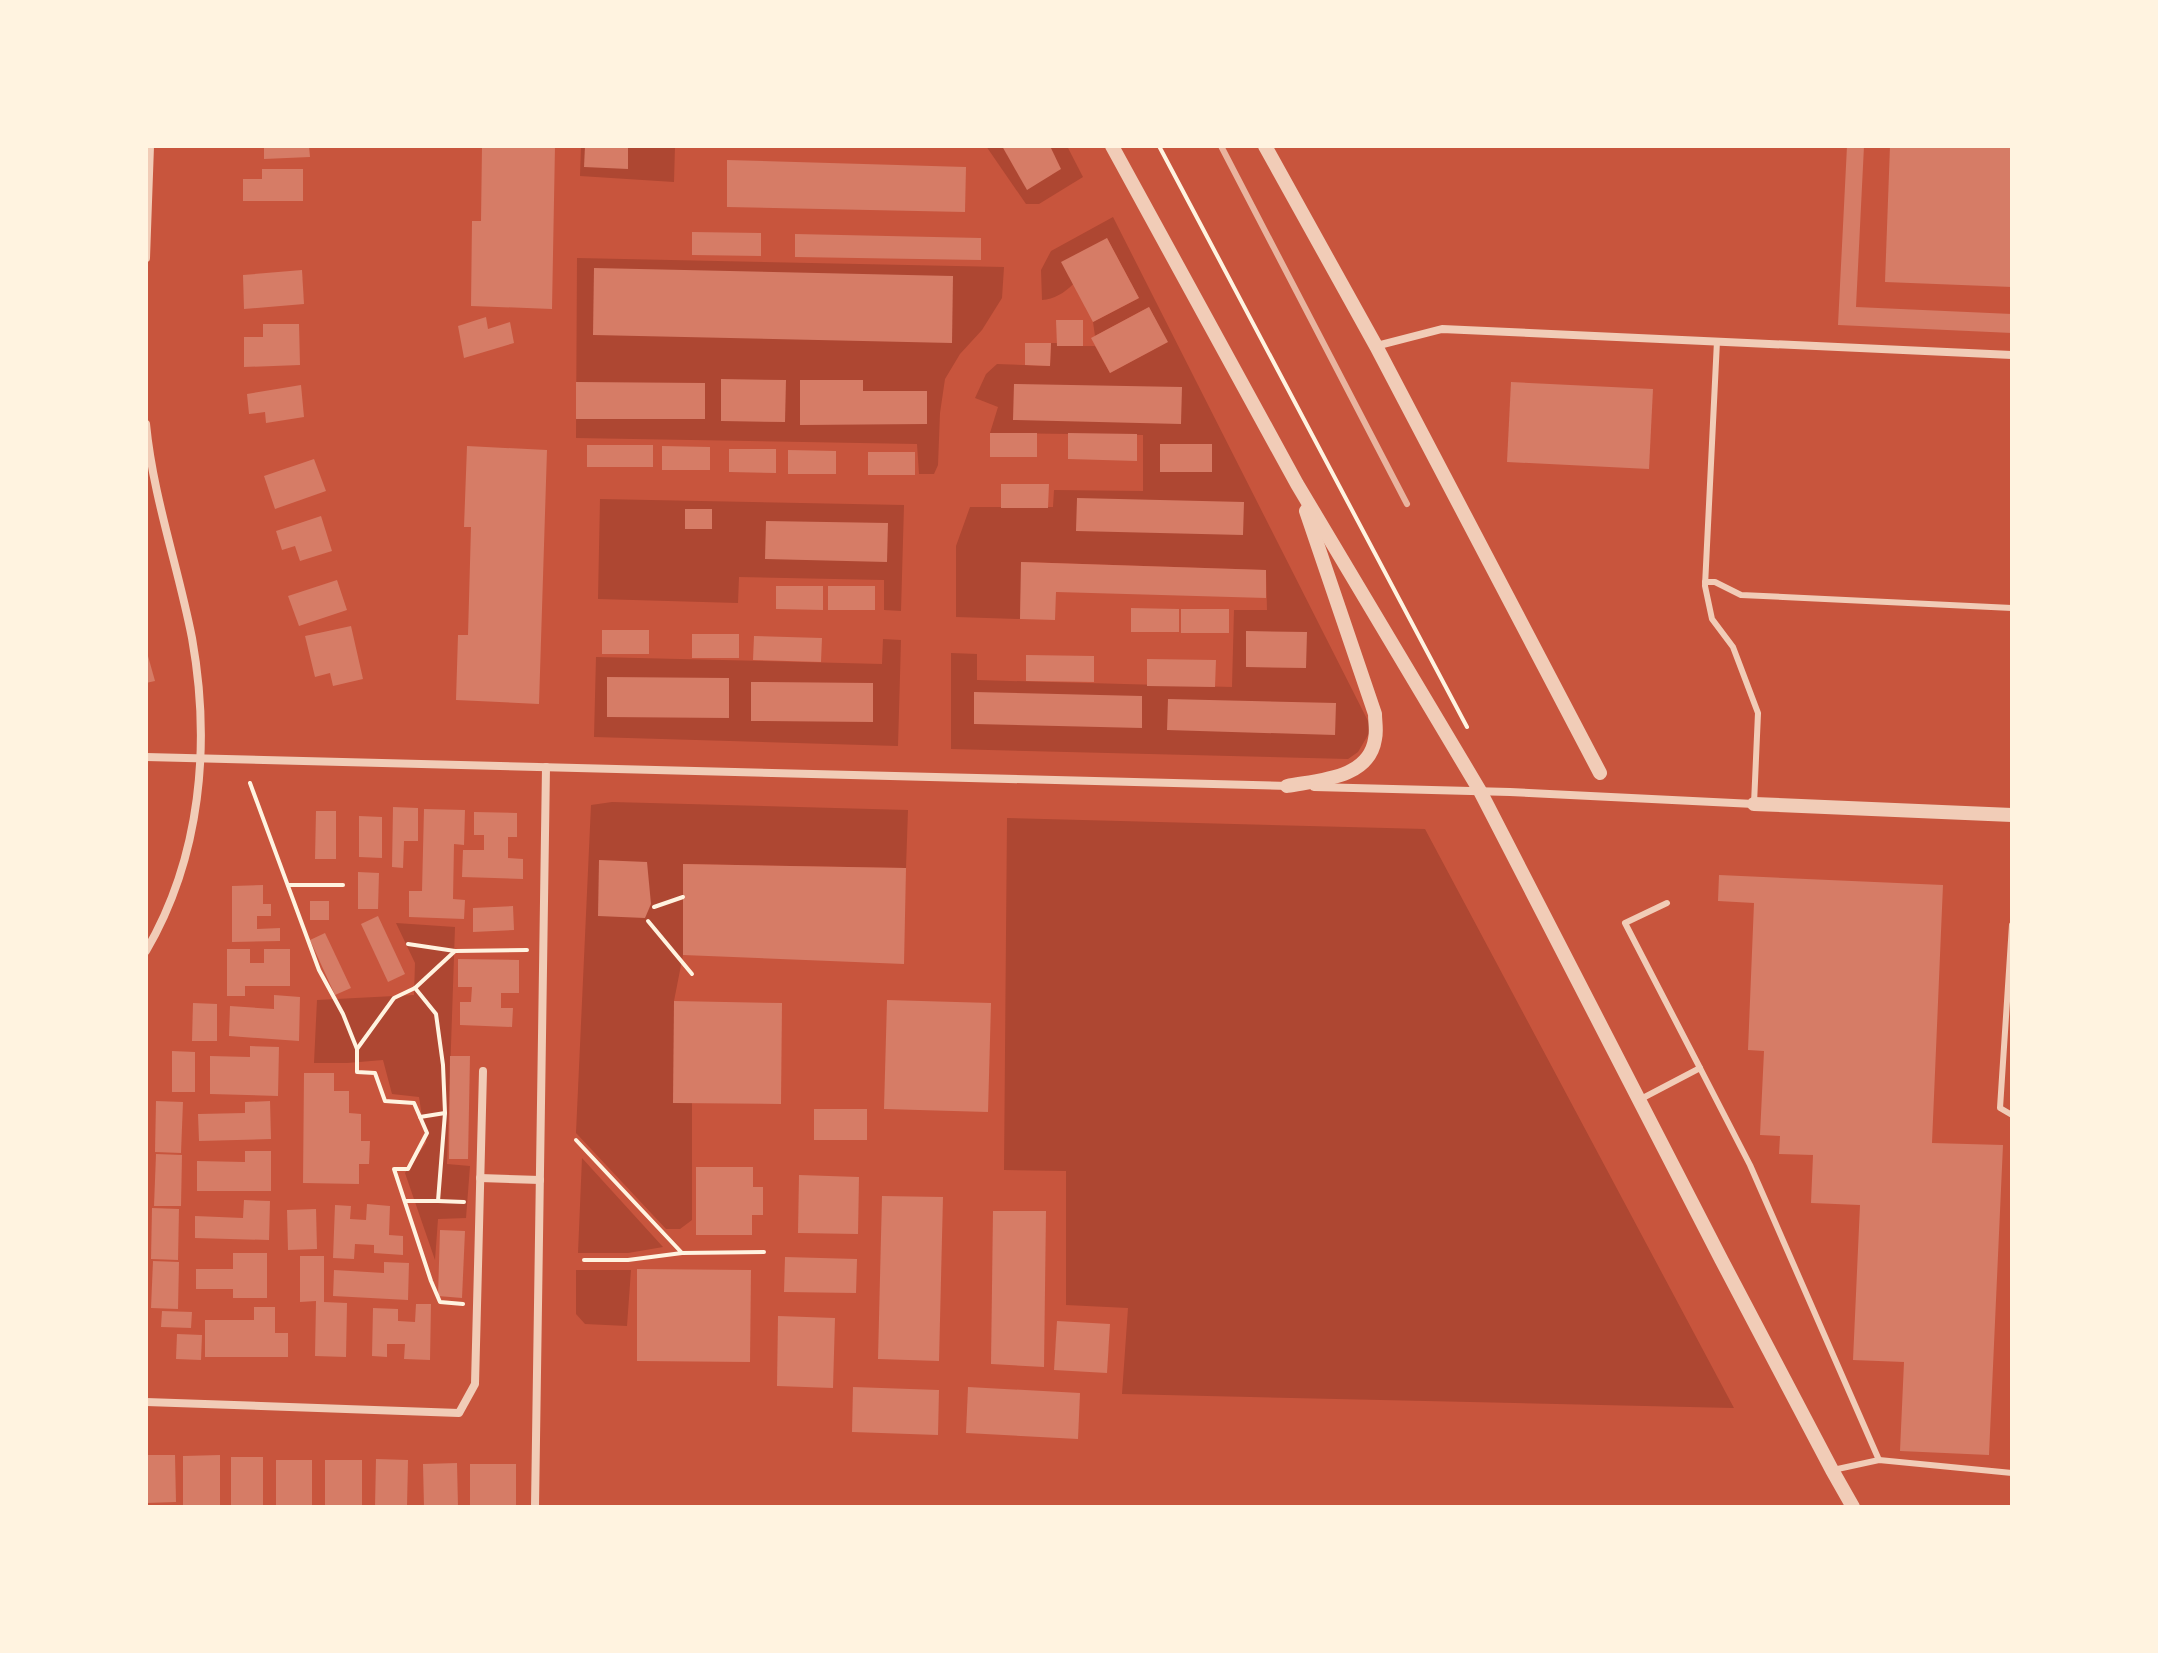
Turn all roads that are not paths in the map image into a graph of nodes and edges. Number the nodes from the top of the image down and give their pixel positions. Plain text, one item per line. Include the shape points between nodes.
1 (150, 146) edge
2 (1112, 146) edge
3 (1265, 146) edge
4 (146, 231) edge
5 (146, 258) edge
6 (1717, 341) junction
7 (1376, 346) junction
8 (2012, 355) edge
9 (146, 424) edge
10 (1297, 484) junction
11 (1705, 582) junction
12 (2012, 608) edge
13 (146, 757) edge
14 (201, 759) junction
15 (546, 767) junction
16 (1600, 773) dead end
17 (1287, 786) junction
18 (1480, 791) junction
19 (1754, 804) junction
20 (2012, 815) edge
21 (1667, 903) dead end
22 (2012, 925) edge
23 (146, 951) edge
24 (1700, 1068) junction
25 (483, 1071) dead end
26 (1639, 1100) junction
27 (2012, 1115) edge
28 (480, 1178) junction
29 (540, 1180) junction
30 (146, 1402) edge
31 (1879, 1460) junction
32 (1832, 1470) junction
33 (2012, 1473) edge
34 (535, 1507) edge
35 (1853, 1507) edge

1 - 4 street
2 - 10 street
3 - 7 street
4 - 5 street
6 - 7 street via 1442,329
6 - 8 street
6 - 11 lane
7 - 16 street
9 - 14 street via 159,507 192,637
10 - 17 street via 1375,714 1376,737 1355,769
10 - 18 street
11 - 12 lane via 1741,595
11 - 19 lane via 1712,619 1733,647 1758,713
13 - 14 street
14 - 15 street
14 - 23 street via 185,862
15 - 17 street
15 - 29 street
17 - 18 street
18 - 19 street
18 - 26 street
19 - 20 street
21 - 24 lane via 1625,923
22 - 27 lane via 2000,1108
24 - 26 lane
24 - 31 lane via 1750,1165
25 - 28 street
26 - 32 street
28 - 29 street
28 - 30 street via 475,1384 459,1413
29 - 34 street
31 - 32 lane
31 - 33 lane
32 - 35 street

